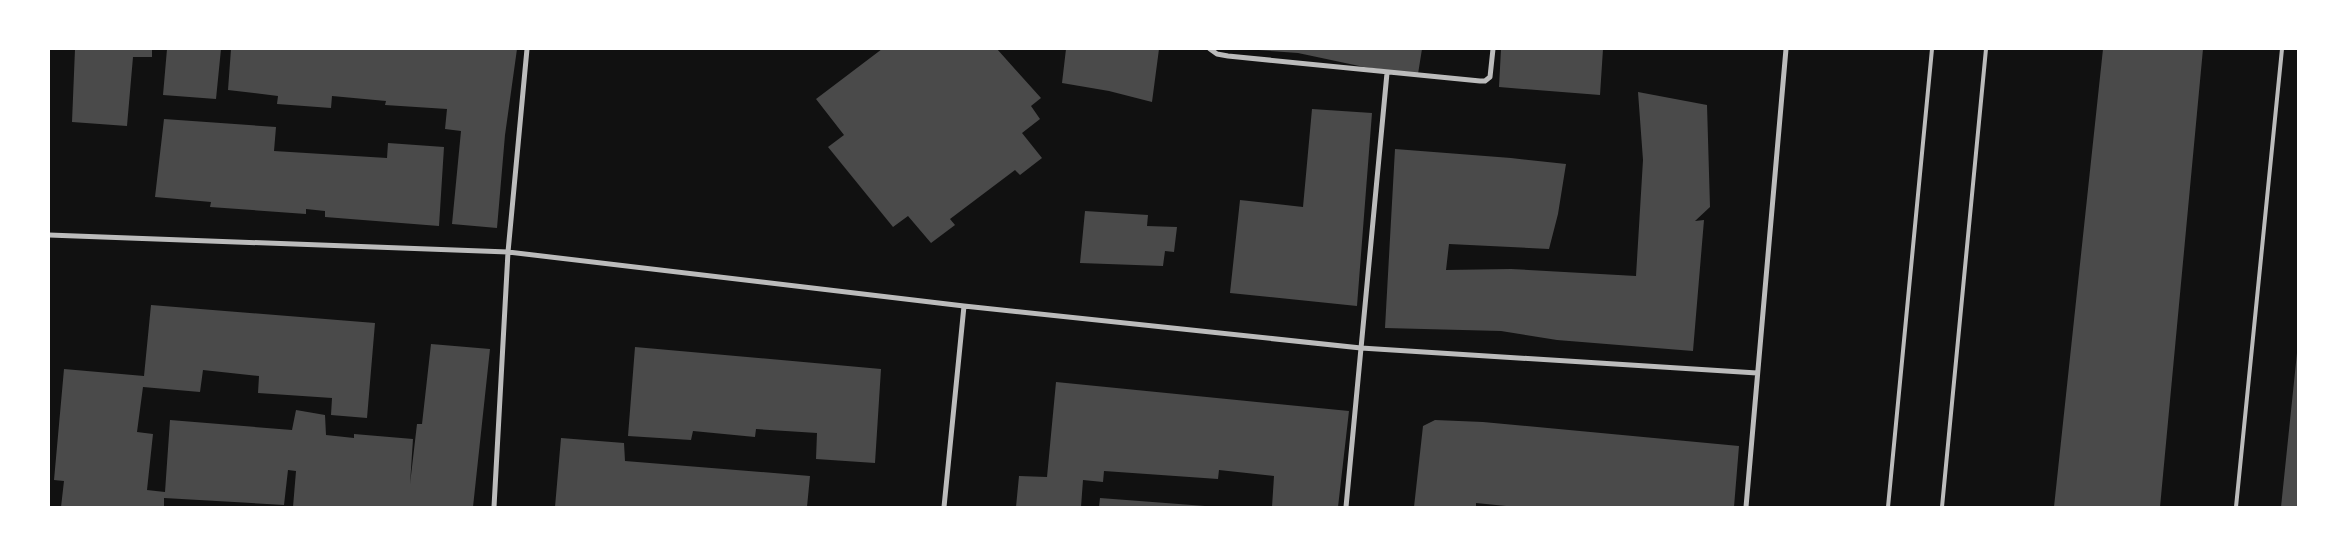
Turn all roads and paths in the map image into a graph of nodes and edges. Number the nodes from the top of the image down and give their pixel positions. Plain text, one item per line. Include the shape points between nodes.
1 (527, 49) edge
2 (1493, 49) edge
3 (1786, 49) edge
4 (1932, 49) edge
5 (1986, 49) edge
6 (2282, 49) edge
7 (1210, 50) edge
8 (1387, 73) junction
9 (49, 235) edge
10 (508, 252) junction
11 (964, 306) junction
12 (1361, 348) junction
13 (1757, 373) junction
14 (494, 507) edge
15 (944, 507) edge
16 (1346, 507) edge
17 (1746, 507) edge
18 (1888, 507) edge
19 (1942, 507) edge
20 (2236, 507) edge

1 - 10 street
2 - 8 street via 1491,74 1480,82
3 - 13 street
4 - 18 lane
5 - 19 lane
6 - 20 lane
7 - 8 street via 1228,56
8 - 12 street
9 - 10 street
10 - 11 street
10 - 14 street
11 - 12 street
11 - 15 street
12 - 13 street
12 - 16 street
13 - 17 street

